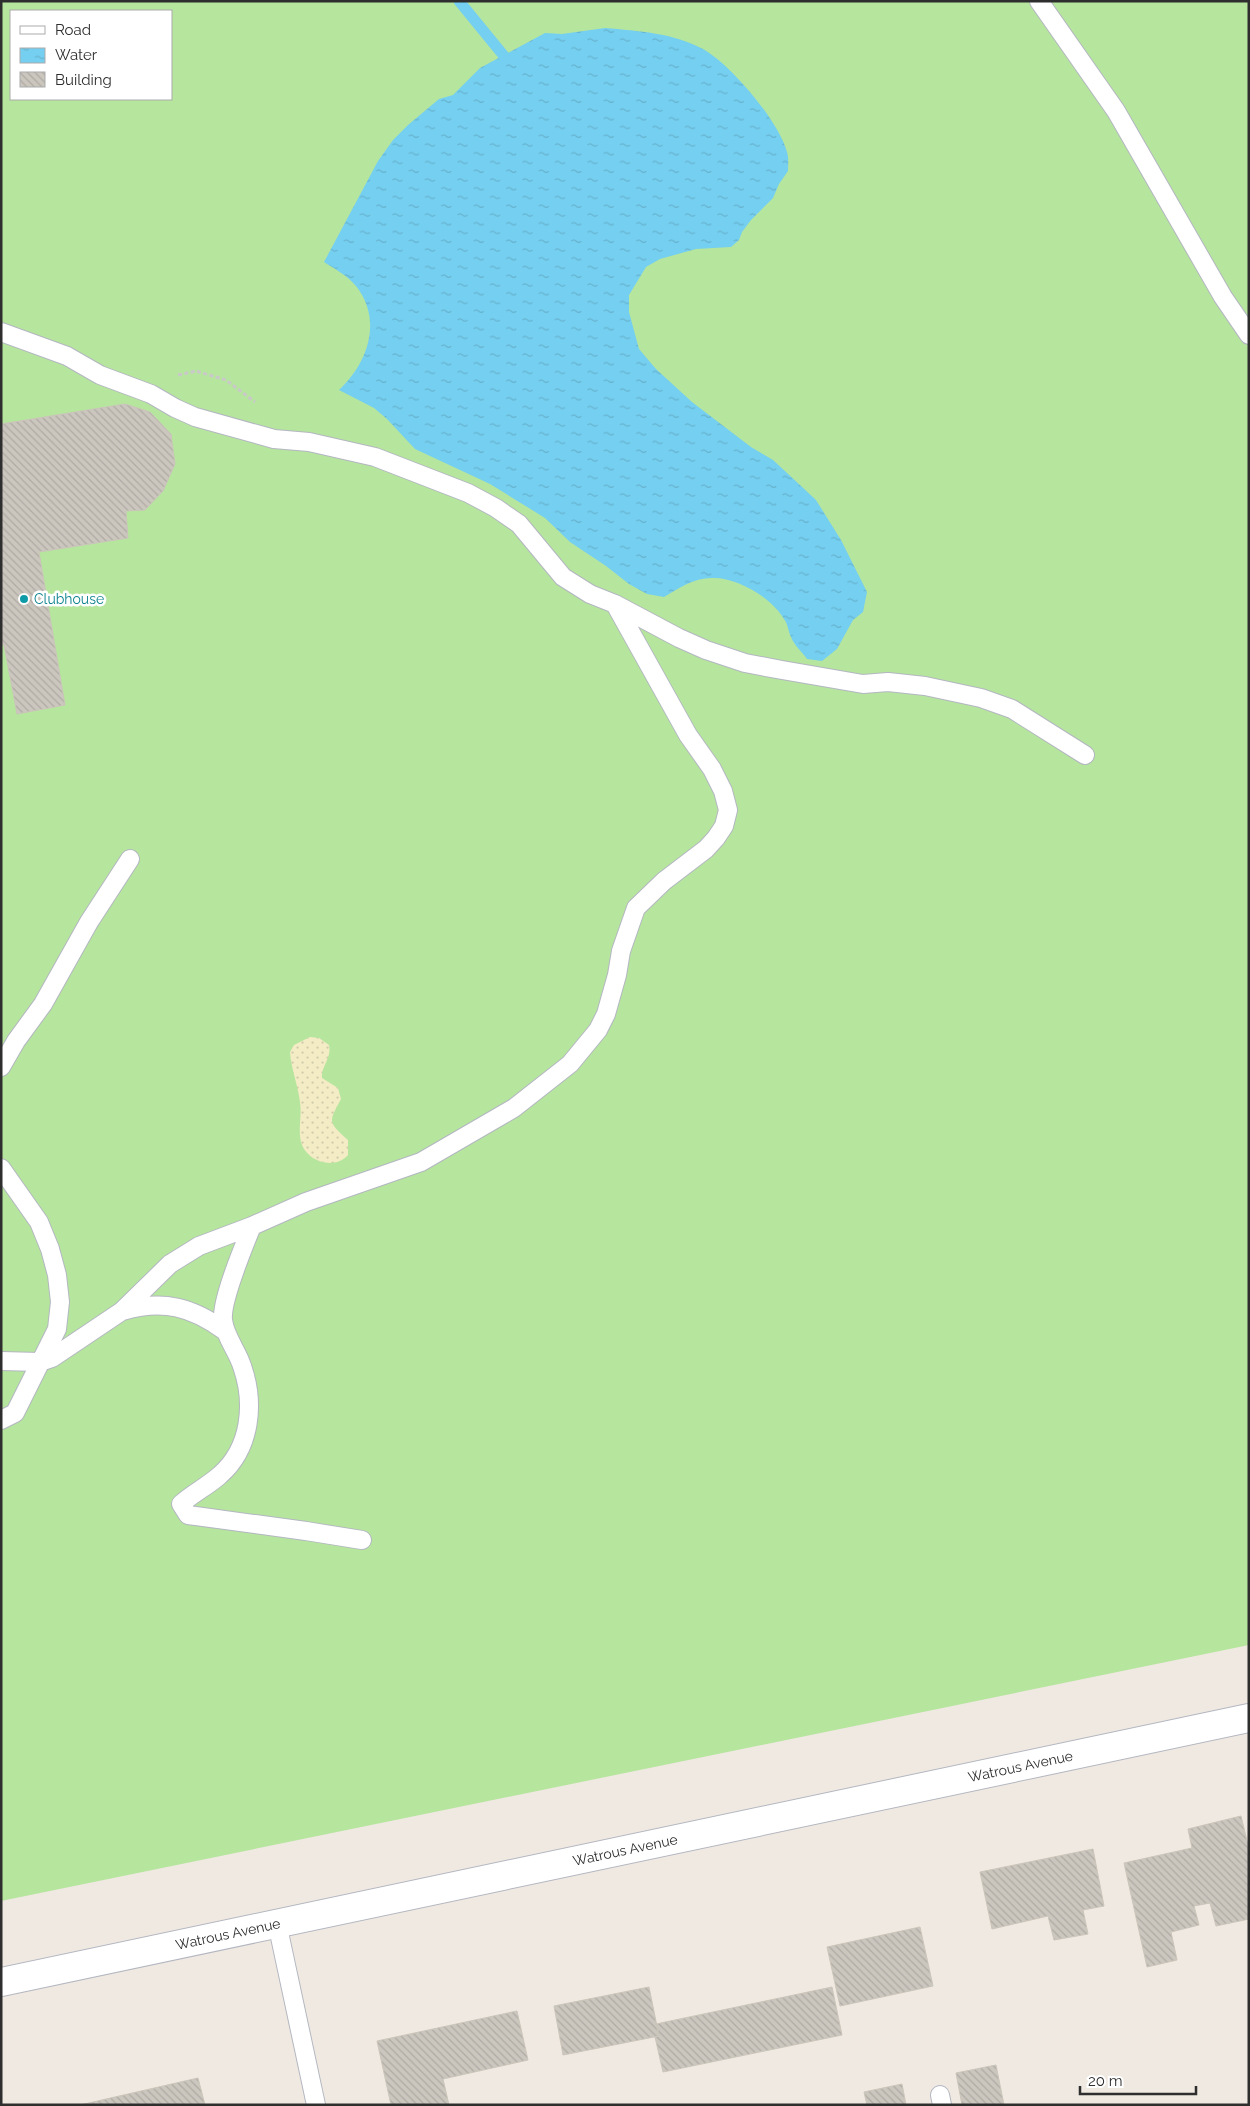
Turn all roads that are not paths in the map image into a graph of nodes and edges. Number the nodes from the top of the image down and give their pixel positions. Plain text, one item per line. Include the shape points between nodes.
1 (1039, 1) edge
2 (1, 332) edge
3 (1249, 336) edge
4 (615, 604) junction
5 (1085, 755) dead end
6 (130, 859) dead end
7 (1, 1067) edge
8 (1, 1168) edge
9 (252, 1226) junction
10 (122, 1311) junction
11 (225, 1331) junction
12 (1, 1361) edge
13 (40, 1362) junction
14 (1, 1420) edge
15 (362, 1540) dead end
16 (1249, 1718) edge
17 (277, 1924) junction
18 (1, 1982) edge
19 (316, 2105) edge

1 - 3 lane via 1116,111 1223,297
2 - 4 lane via 67,356 100,375 151,394 195,417 274,439 309,442 375,457 468,493 518,524 563,577 590,594
4 - 5 lane via 679,638 745,663 863,684 888,682 925,686 981,698 1012,709
4 - 9 lane via 723,791 728,810 724,826 706,849 664,881 636,908 621,951 606,1014 598,1030 570,1064 514,1108 421,1162 306,1202
6 - 7 lane
8 - 13 lane via 39,1222 57,1275 60,1302 57,1329
9 - 10 lane via 181,1256
9 - 11 lane via 229,1290 223,1318
10 - 11 lane via 155,1305 176,1307 208,1318
10 - 13 lane via 52,1358
11 - 15 lane via 242,1365 246,1382 248,1421 245,1439 236,1458 222,1474 181,1504 188,1515
12 - 13 lane
13 - 14 lane via 14,1413
16 - 17 street, Watrous Avenue
17 - 18 street, Watrous Avenue
17 - 19 lane

